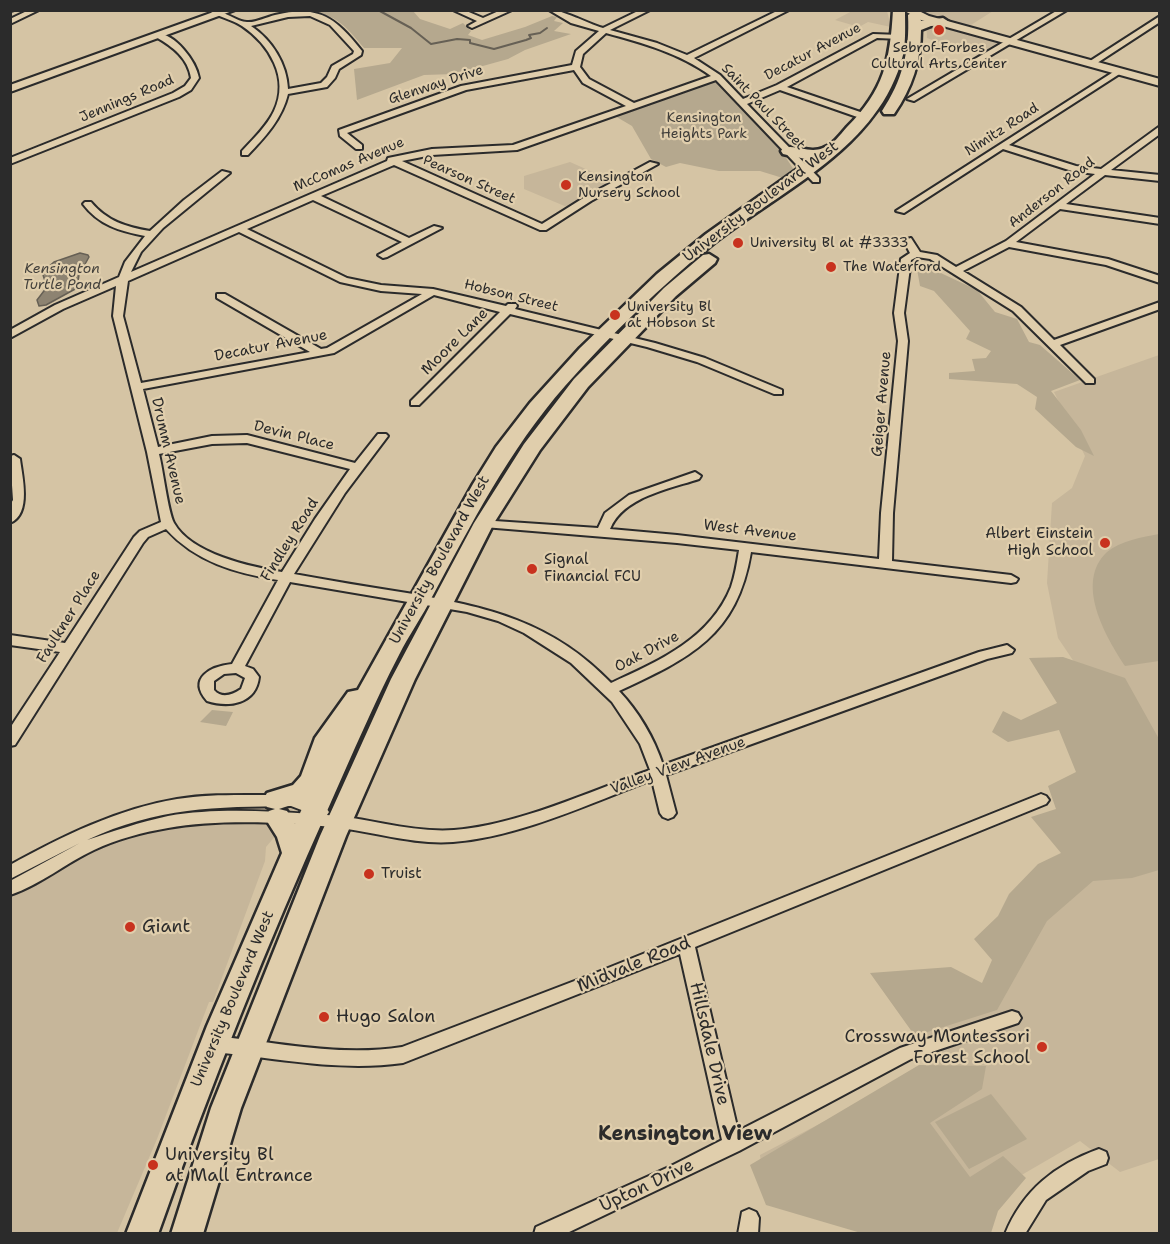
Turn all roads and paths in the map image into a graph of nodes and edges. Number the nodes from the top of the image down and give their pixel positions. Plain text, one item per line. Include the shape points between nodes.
1 (36, 10) edge
2 (230, 10) edge
3 (456, 10) edge
4 (508, 10) edge
5 (552, 10) edge
6 (647, 10) edge
7 (786, 10) edge
8 (1064, 10) edge
9 (217, 11) edge
10 (908, 11) edge
11 (936, 16) edge
12 (1160, 18) edge
13 (483, 21) junction
14 (10, 22) edge
15 (246, 25) junction
16 (472, 26) dead end
17 (915, 28) junction
18 (605, 30) junction
19 (159, 35) junction
20 (900, 37) junction
21 (1014, 41) junction
22 (688, 58) junction
23 (1091, 63) junction
24 (576, 68) junction
25 (1118, 71) junction
26 (717, 77) junction
27 (1160, 83) edge
28 (780, 87) junction
29 (10, 89) edge
30 (284, 92) junction
31 (922, 92) junction
32 (906, 94) junction
33 (742, 103) junction
34 (633, 106) junction
35 (866, 117) junction
36 (1160, 129) edge
37 (1002, 146) junction
38 (359, 147) dead end
39 (834, 149) junction
40 (788, 151) junction
41 (244, 153) dead end
42 (384, 156) dead end
43 (10, 161) edge
44 (393, 161) junction
45 (653, 164) dead end
46 (225, 172) dead end
47 (1099, 173) junction
48 (811, 175) junction
49 (1160, 178) edge
50 (313, 196) junction
51 (88, 204) dead end
52 (1058, 206) junction
53 (901, 211) dead end
54 (1160, 221) edge
55 (437, 228) dead end
56 (240, 229) junction
57 (152, 234) junction
58 (909, 240) dead end
59 (410, 242) junction
60 (1009, 243) junction
61 (916, 254) junction
62 (383, 255) dead end
63 (956, 271) junction
64 (122, 280) junction
65 (1160, 280) edge
66 (433, 292) junction
67 (221, 296) dead end
68 (1160, 305) edge
69 (512, 306) junction
70 (10, 335) edge
71 (614, 337) junction
72 (1052, 344) junction
73 (320, 352) junction
74 (1090, 381) dead end
75 (137, 387) junction
76 (778, 393) dead end
77 (415, 403) dead end
78 (382, 436) dead end
79 (153, 452) junction
80 (14, 459) dead end
81 (356, 467) junction
82 (695, 476) dead end
83 (10, 519) edge
84 (168, 524) junction
85 (484, 524) junction
86 (602, 534) junction
87 (746, 547) junction
88 (885, 564) junction
89 (284, 577) junction
90 (1011, 579) dead end
91 (432, 601) junction
92 (10, 640) edge
93 (68, 648) junction
94 (1007, 650) dead end
95 (237, 668) dead end
96 (374, 684) junction
97 (608, 690) junction
98 (10, 741) edge
99 (658, 773) junction
100 (1041, 800) dead end
101 (277, 809) junction
102 (668, 813) dead end
103 (313, 815) junction
104 (340, 822) junction
105 (295, 853) junction
106 (10, 873) edge
107 (10, 889) edge
108 (686, 944) junction
109 (1012, 1018) dead end
110 (214, 1044) junction
111 (249, 1046) junction
112 (732, 1145) junction
113 (1099, 1158) dead end
114 (142, 1233) edge
115 (187, 1233) edge
116 (543, 1233) edge
117 (1014, 1233) edge

1 - 14 street
2 - 9 street
3 - 13 street
4 - 13 street
5 - 18 street, Saint Paul Street via 570,21
6 - 18 street
7 - 22 street
8 - 21 street
9 - 15 street
9 - 19 street
10 - 11 street
10 - 17 main road, University Boulevard West
10 - 20 main road, University Boulevard West
11 - 17 main road
11 - 21 street
12 - 23 street
13 - 16 street
15 - 30 street via 279,63
15 - 30 street via 287,16 316,15 328,18 358,51 335,68 324,85
17 - 32 main road, University Boulevard West via 916,47
18 - 22 street, Saint Paul Street
18 - 24 street via 579,53
19 - 29 street
19 - 43 street, Jennings Road via 190,63 195,78 188,88
20 - 28 street, Decatur Avenue via 876,36
20 - 35 main road, University Boulevard West via 889,81
21 - 23 street
21 - 31 street
22 - 26 street, Saint Paul Street
23 - 25 street
24 - 34 street via 586,81
24 - 38 street, Glenway Drive via 464,88 342,132
25 - 27 street
25 - 37 street, Nimitz Road
26 - 33 street, Saint Paul Street
26 - 34 street, McComas Avenue
28 - 33 street, Decatur Avenue
28 - 35 street
30 - 41 street via 280,106
31 - 32 street
31 - 32 street
32 - 48 main road, University Boulevard West via 843,158
33 - 40 street, Saint Paul Street
34 - 44 street, McComas Avenue via 514,148 439,150
35 - 39 main road, University Boulevard West
36 - 47 street, Anderson Road
37 - 47 street
37 - 53 street, Nimitz Road
39 - 40 main road via 813,156
39 - 48 main road, University Boulevard West
40 - 48 street, Saint Paul Street
42 - 44 street, Pearson Street
44 - 45 street, Pearson Street via 543,228
44 - 50 street, McComas Avenue
46 - 57 street, Drumm Avenue
47 - 49 street
47 - 52 street, Anderson Road
48 - 71 main road, University Boulevard West via 729,223 690,254
50 - 56 street, McComas Avenue
50 - 59 street
51 - 57 street via 99,218 113,226
52 - 54 street
52 - 60 street, Anderson Road
55 - 59 street
56 - 64 street, McComas Avenue
56 - 66 street, Hobson Street via 344,280
57 - 64 street, Drumm Avenue
58 - 61 street
59 - 62 street
60 - 63 street, Anderson Road
60 - 65 street via 1108,262
61 - 63 street via 933,257
61 - 88 street, Geiger Avenue via 906,259 899,313 903,341
63 - 72 street via 1017,309
64 - 70 street, McComas Avenue via 59,307
64 - 75 street, Drumm Avenue via 118,316
66 - 69 street, Hobson Street
66 - 73 street, Decatur Avenue via 344,344
67 - 73 street
68 - 72 street
69 - 71 street, Hobson Street
69 - 77 street, Moore Lane
71 - 76 street, Hobson Street via 701,360
71 - 85 main road, University Boulevard West via 541,434
71 - 91 main road, University Boulevard West via 525,422 495,464 465,514
72 - 74 street
73 - 75 street, Decatur Avenue
75 - 79 street, Drumm Avenue
78 - 81 street, Findley Road
79 - 81 street, Devin Place via 212,440 248,439
79 - 84 street, Drumm Avenue
80 - 83 street via 19,500
81 - 89 street, Findley Road
82 - 86 street via 633,498 609,516
84 - 89 street, Drumm Avenue via 183,540 211,558 245,570
84 - 93 street, Faulkner Place via 138,540
85 - 86 street, West Avenue
85 - 91 main road, University Boulevard West
86 - 87 street, West Avenue
87 - 88 street, West Avenue
87 - 97 street, Oak Drive via 735,594 701,639 660,666
88 - 90 street, West Avenue
89 - 91 street, Drumm Avenue
89 - 95 street, Findley Road
91 - 96 main road, University Boulevard West via 389,652
91 - 97 street via 478,610 526,627 567,654
91 - 104 main road, University Boulevard West via 404,679
92 - 93 street
93 - 98 street, Faulkner Place
94 - 99 street, Valley View Avenue
96 - 101 main road via 357,697 327,738 312,780
96 - 103 main road, University Boulevard West
97 - 99 street via 647,742
99 - 102 street
99 - 104 street, Valley View Avenue via 486,832 420,835
100 - 108 street, Midvale Road
101 - 103 street, Valley View Avenue
101 - 105 main road
101 - 106 street via 177,805 132,815 77,836
101 - 107 street via 128,832 90,845
103 - 104 street, Valley View Avenue
103 - 105 main road, University Boulevard West
104 - 111 main road, University Boulevard West
105 - 110 main road, University Boulevard West
108 - 111 street, Midvale Road via 403,1055 380,1060 355,1059
108 - 112 street, Hillsdale Drive
109 - 112 street, Upton Drive via 906,1053
110 - 111 street, Midvale Road
110 - 114 main road, University Boulevard West
111 - 115 main road, University Boulevard West via 214,1142
112 - 116 street, Upton Drive
113 - 117 street via 1082,1164 1039,1194

